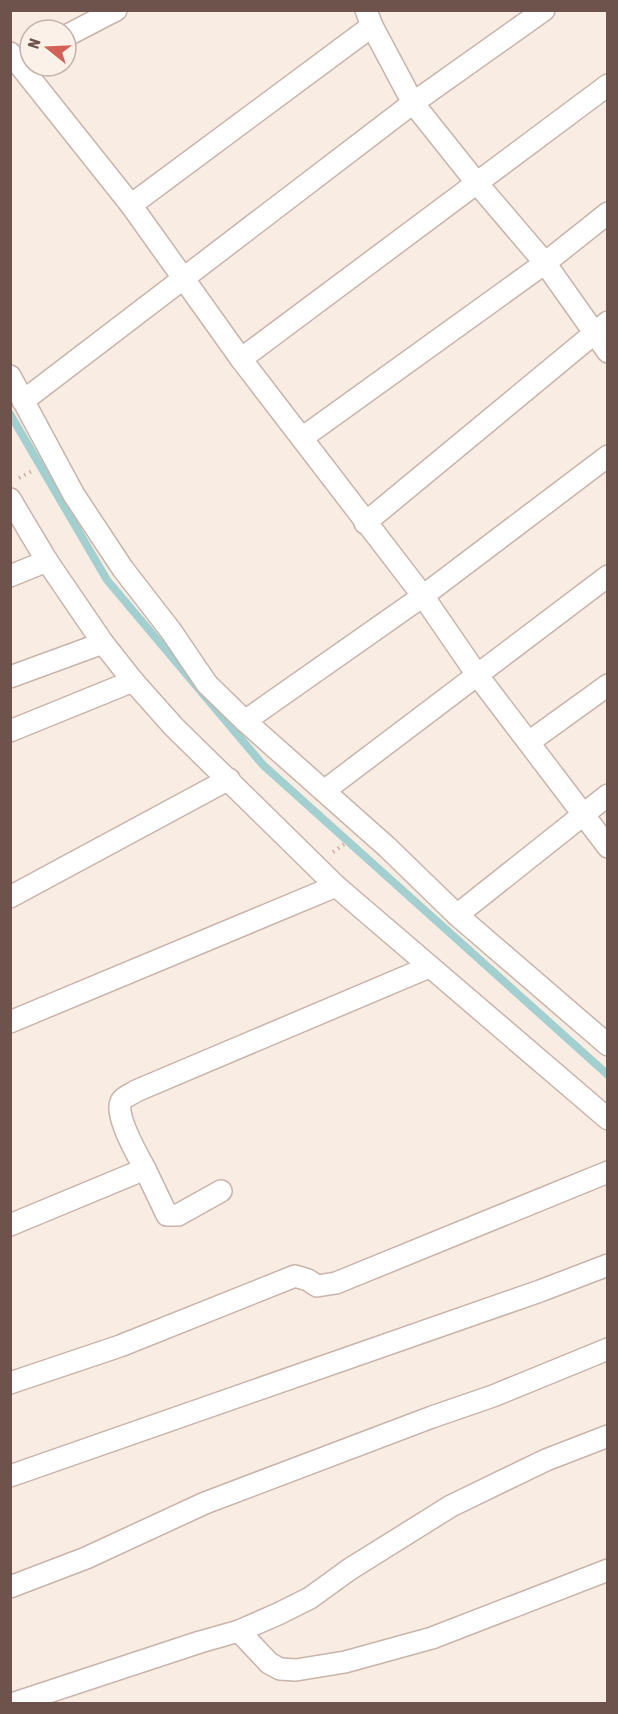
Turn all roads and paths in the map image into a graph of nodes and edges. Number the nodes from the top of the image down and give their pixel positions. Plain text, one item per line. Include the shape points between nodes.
1 (116, 10) edge
2 (544, 10) edge
3 (369, 18) edge
4 (78, 30) edge
5 (36, 78) edge
6 (608, 85) edge
7 (414, 103) junction
8 (476, 182) junction
9 (131, 205) junction
10 (608, 213) edge
11 (545, 263) junction
12 (184, 278) junction
13 (601, 328) edge
14 (608, 352) edge
15 (241, 359) junction
16 (10, 376) edge
17 (23, 401) junction
18 (302, 438) junction
19 (608, 456) edge
20 (10, 499) edge
21 (365, 523) junction
22 (47, 561) junction
23 (10, 576) edge
24 (608, 576) edge
25 (423, 596) junction
26 (103, 643) junction
27 (478, 676) junction
28 (10, 677) edge
29 (133, 681) junction
30 (608, 685) edge
31 (245, 721) junction
32 (10, 731) edge
33 (529, 742) junction
34 (229, 780) junction
35 (324, 791) junction
36 (608, 795) edge
37 (583, 814) junction
38 (366, 828) junction
39 (608, 847) edge
40 (315, 865) junction
41 (336, 886) junction
42 (10, 897) edge
43 (457, 915) junction
44 (429, 967) junction
45 (10, 1022) edge
46 (608, 1045) edge
47 (608, 1119) edge
48 (145, 1169) junction
49 (608, 1172) edge
50 (221, 1191) dead end
51 (10, 1225) edge
52 (608, 1265) edge
53 (608, 1349) edge
54 (10, 1383) edge
55 (608, 1436) edge
56 (10, 1476) edge
57 (608, 1570) edge
58 (10, 1587) edge
59 (239, 1631) junction
60 (12, 1704) edge

1 - 4 street
2 - 7 street
3 - 7 street
3 - 9 street
5 - 9 street
6 - 8 street
7 - 8 street
7 - 12 street
8 - 11 street
8 - 15 street
9 - 12 street
10 - 11 street
11 - 13 street
11 - 18 street
12 - 15 street
12 - 17 street
13 - 14 street
13 - 21 street
15 - 18 street
16 - 17 street
17 - 31 street via 74,495 123,569 207,684
18 - 21 street
19 - 25 street
20 - 22 street
21 - 25 street
22 - 23 street
22 - 26 street
24 - 27 street
25 - 27 street
25 - 31 street
26 - 28 street
26 - 29 street
27 - 33 street
27 - 35 street
29 - 32 street
29 - 34 street
30 - 33 street
31 - 35 street
33 - 37 street
34 - 40 street
34 - 42 street
35 - 38 street
36 - 37 street
37 - 39 street
37 - 43 street
38 - 40 path
38 - 43 street
40 - 41 street
41 - 44 street
41 - 45 street
43 - 46 street
44 - 47 street
44 - 48 street via 124,1098 119,1114
48 - 50 street via 167,1215 178,1215
48 - 51 street
49 - 54 street via 336,1283 317,1286 295,1276 120,1346
52 - 56 street
53 - 58 street via 205,1503 86,1558
55 - 59 street via 451,1506 310,1598
57 - 59 street via 432,1638 296,1671 269,1663
59 - 60 street

